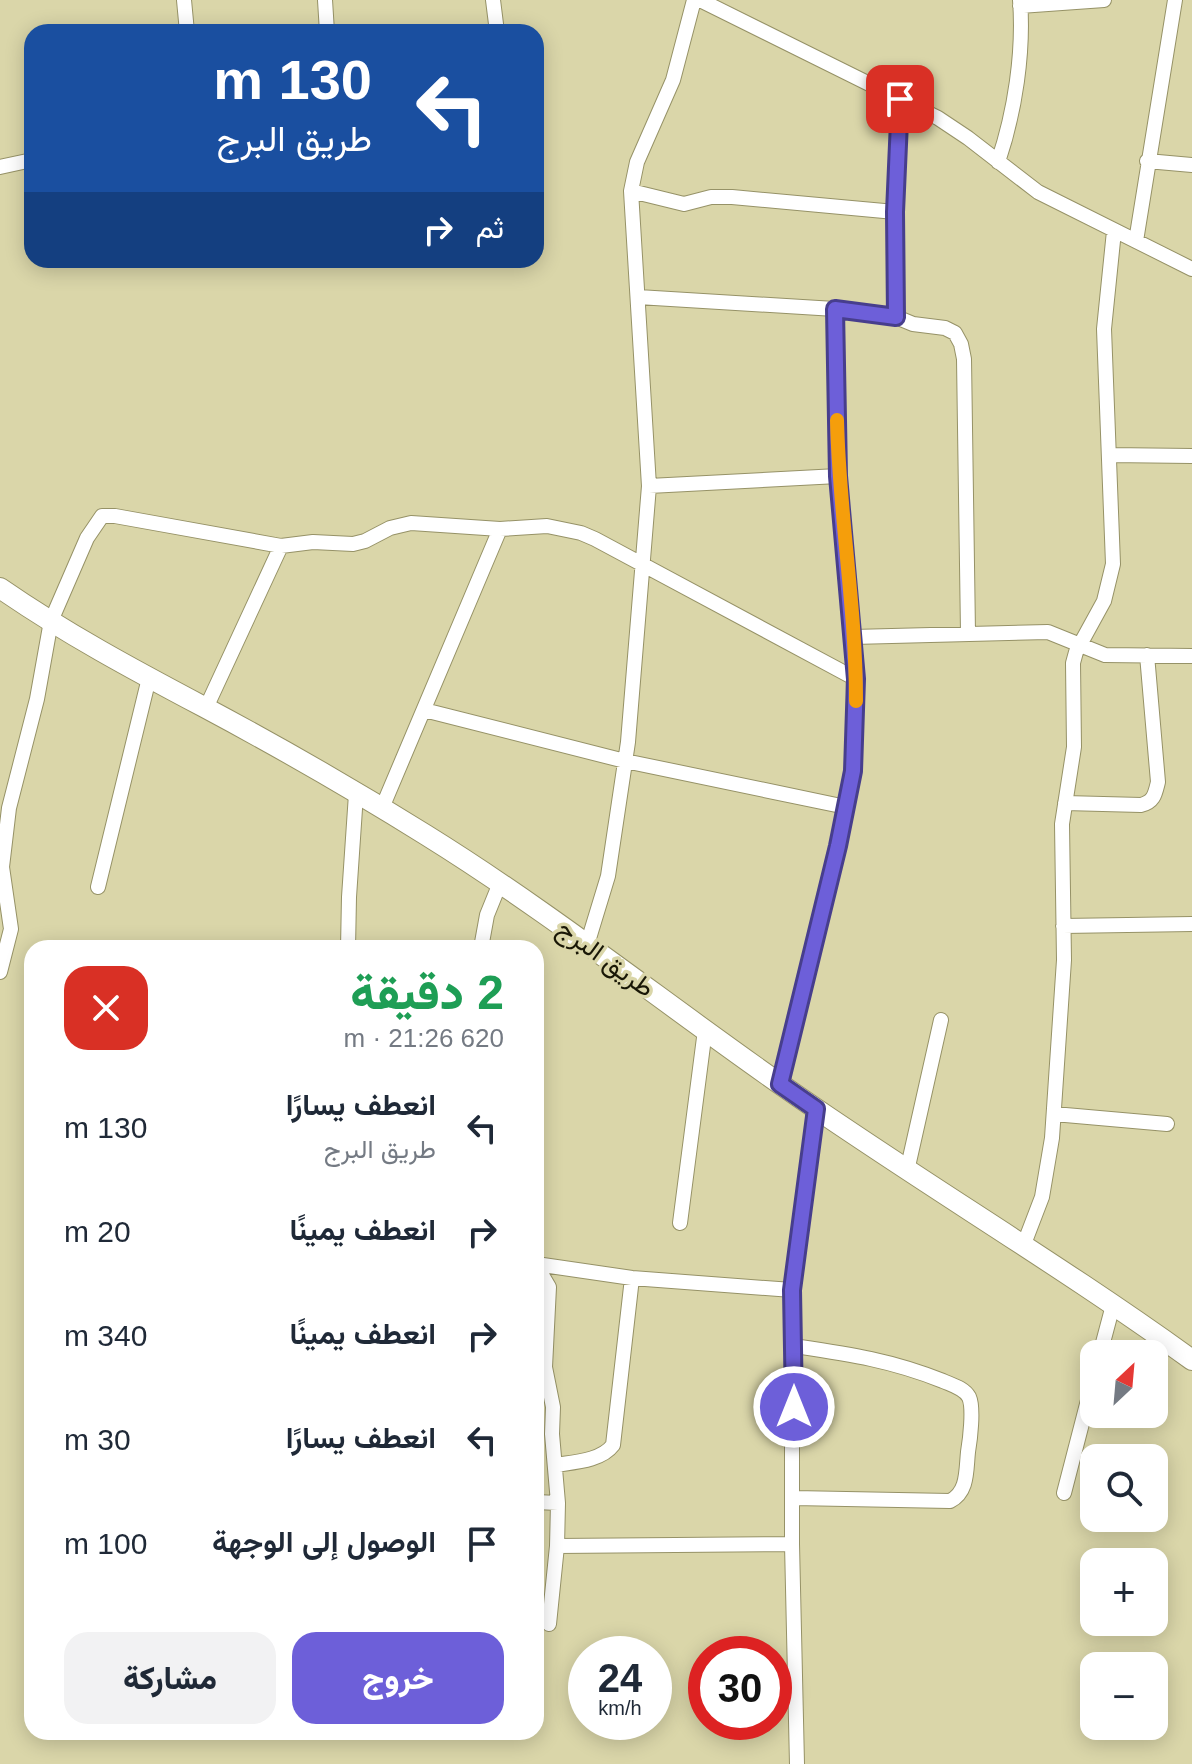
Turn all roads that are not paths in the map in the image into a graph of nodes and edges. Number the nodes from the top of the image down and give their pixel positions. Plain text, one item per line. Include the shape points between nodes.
1 (184, 0) edge
2 (325, 0) edge
3 (493, 0) edge
4 (697, 0) edge
5 (1104, 0) edge
6 (1175, 0) edge
7 (1020, 3) edge
8 (186, 24) edge
9 (326, 24) edge
10 (496, 24) edge
11 (900, 99) junction
12 (1147, 161) junction
13 (24, 162) edge
14 (998, 162) junction
15 (1192, 165) edge
16 (0, 167) edge
17 (631, 191) junction
18 (895, 212) junction
19 (1114, 231) junction
20 (1136, 241) junction
21 (1192, 269) edge
22 (638, 297) junction
23 (835, 309) junction
24 (896, 317) junction
25 (1110, 455) junction
26 (1192, 456) edge
27 (838, 476) junction
28 (649, 486) junction
29 (500, 529) junction
30 (281, 546) junction
31 (644, 568) junction
32 (0, 588) edge
33 (51, 621) junction
34 (968, 633) junction
35 (853, 637) junction
36 (1080, 645) junction
37 (1147, 655) junction
38 (1192, 656) edge
39 (149, 678) junction
40 (856, 679) junction
41 (206, 708) junction
42 (424, 710) junction
43 (625, 761) junction
44 (356, 794) junction
45 (1065, 803) junction
46 (846, 807) junction
47 (382, 808) junction
48 (500, 883) junction
49 (98, 887) dead end
50 (1192, 924) edge
51 (1063, 926) junction
52 (348, 940) edge
53 (482, 940) edge
54 (587, 945) junction
55 (0, 972) edge
56 (941, 1020) dead end
57 (705, 1030) junction
58 (780, 1084) junction
59 (816, 1109) junction
60 (1054, 1114) junction
61 (1167, 1124) dead end
62 (907, 1171) junction
63 (680, 1223) dead end
64 (1024, 1244) junction
65 (544, 1265) edge
66 (544, 1278) edge
67 (632, 1278) junction
68 (792, 1290) junction
69 (1113, 1305) junction
70 (1104, 1340) edge
71 (794, 1346) junction
72 (1192, 1360) edge
73 (1081, 1428) edge
74 (555, 1465) junction
75 (1064, 1493) dead end
76 (794, 1498) junction
77 (544, 1502) edge
78 (558, 1503) junction
79 (792, 1544) junction
80 (557, 1546) junction
81 (549, 1624) dead end
82 (797, 1764) edge

1 - 8 street
2 - 9 street
3 - 10 street
4 - 11 street
4 - 17 street
5 - 7 street
6 - 12 street
7 - 14 street via 1014,93
11 - 14 street
11 - 18 street
12 - 15 street
12 - 20 street
13 - 16 street
14 - 19 street via 1038,192
17 - 18 street via 684,204 732,197
17 - 22 street
18 - 24 street
19 - 20 street
19 - 25 street via 1104,329
20 - 21 street
22 - 23 street
22 - 28 street
23 - 24 street
23 - 27 street
24 - 34 street via 945,328 961,344
25 - 26 street
25 - 36 street via 1113,564 1104,601
27 - 28 street
27 - 35 street
28 - 31 street
29 - 30 street via 402,524 353,544
29 - 31 street via 547,526 581,533
29 - 42 street
30 - 33 street via 102,516
30 - 41 street
31 - 40 street
31 - 43 street
32 - 33 street, طريق البرج
33 - 39 street, طريق البرج
33 - 55 street via 9,808 2,867 11,929
34 - 35 street
34 - 36 street via 1048,632
35 - 40 street
36 - 37 street via 1105,655
36 - 45 street via 1073,663 1074,747
37 - 38 street
37 - 45 street via 1155,797 1141,805
39 - 41 street, طريق البرج
39 - 49 street
40 - 46 street via 853,771
41 - 44 street, طريق البرج
42 - 43 street
42 - 47 street
43 - 46 street
43 - 54 street via 608,876
44 - 47 street, طريق البرج
44 - 52 street
45 - 51 street
46 - 58 street
47 - 48 street, طريق البرج
48 - 53 street
48 - 54 street, طريق البرج
50 - 51 street
51 - 60 street
54 - 57 street, طريق البرج
56 - 62 street
57 - 58 street, طريق البرج
57 - 63 street
58 - 59 street, طريق البرج
59 - 62 street, طريق البرج
59 - 68 street
60 - 61 street
60 - 64 street via 1042,1197
62 - 64 street, طريق البرج
64 - 69 street, طريق البرج
65 - 67 street
66 - 74 street via 549,1287 545,1367
67 - 68 street
67 - 74 street via 613,1445 592,1458
68 - 71 street
69 - 70 street
69 - 72 street, طريق البرج
71 - 76 street
71 - 76 street via 901,1365 964,1391 970,1400 964,1490 957,1498
73 - 75 street
74 - 78 street
76 - 79 street
77 - 78 street
78 - 80 street
79 - 80 street
79 - 82 street
80 - 81 street

